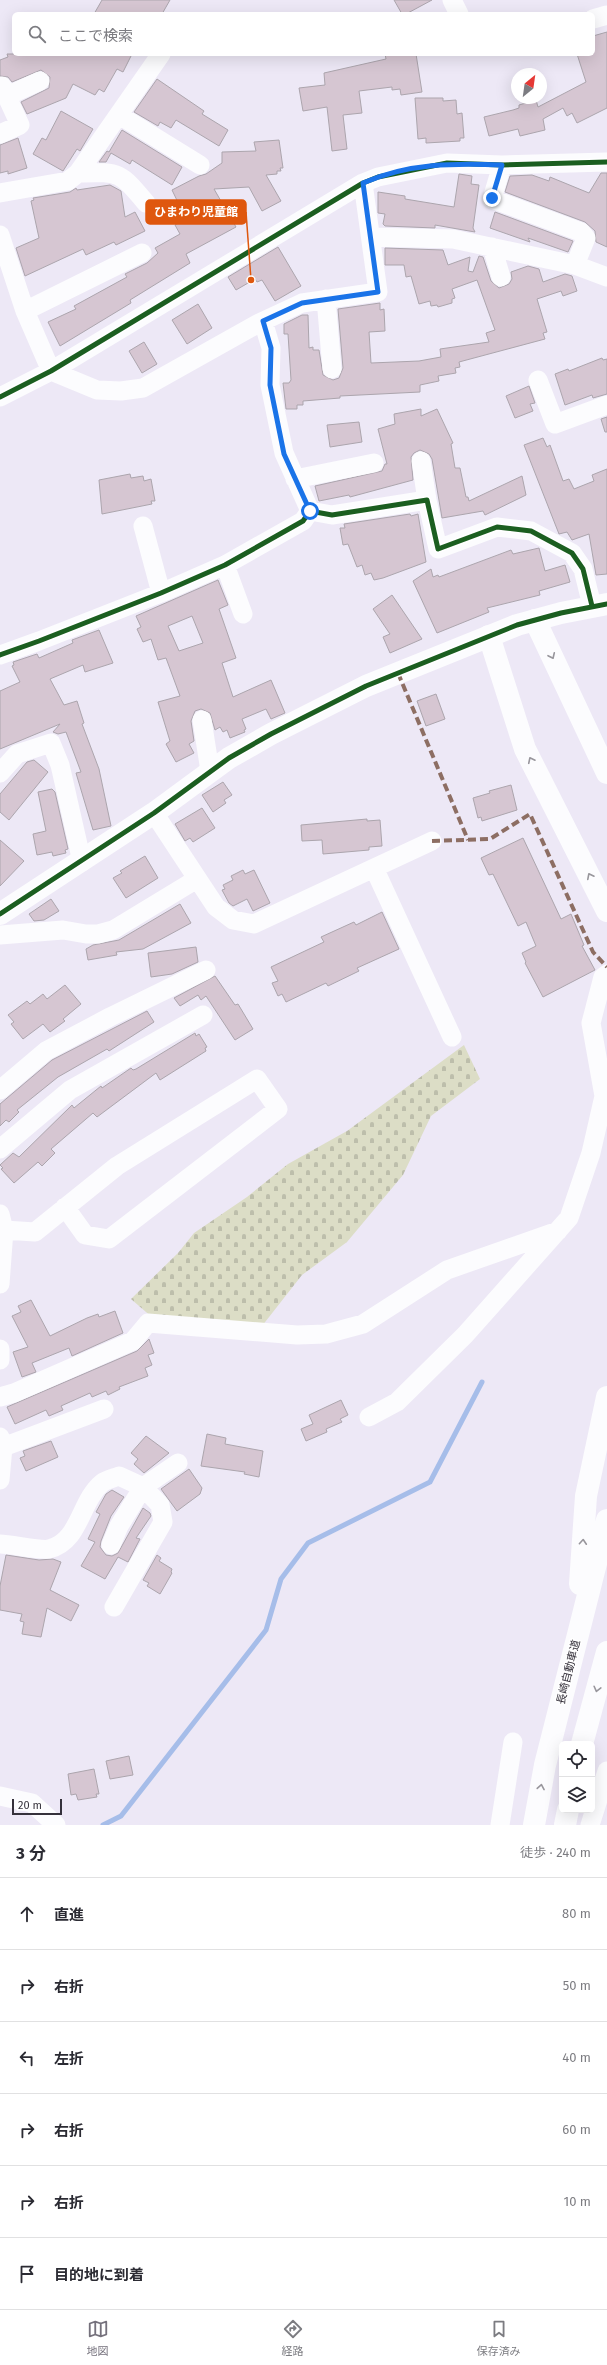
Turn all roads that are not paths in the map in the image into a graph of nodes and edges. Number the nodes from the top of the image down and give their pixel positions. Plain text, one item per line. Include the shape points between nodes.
1 (452, 0) edge
2 (459, 12) edge
3 (607, 15) edge
4 (595, 18) edge
5 (160, 56) edge
6 (40, 81) dead end
7 (119, 115) junction
8 (0, 134) edge
9 (607, 162) edge
10 (200, 165) dead end
11 (502, 165) junction
12 (78, 173) junction
13 (363, 183) junction
14 (0, 193) edge
15 (146, 203) dead end
16 (0, 235) edge
17 (371, 237) junction
18 (492, 247) junction
19 (142, 253) dead end
20 (575, 265) junction
21 (501, 277) dead end
22 (607, 277) edge
23 (326, 299) junction
24 (25, 311) junction
25 (263, 321) junction
26 (332, 369) dead end
27 (50, 371) junction
28 (538, 380) dead end
29 (0, 397) edge
30 (607, 405) edge
31 (421, 461) dead end
32 (374, 463) dead end
33 (295, 479) junction
34 (426, 500) junction
35 (310, 511) junction
36 (143, 526) dead end
37 (225, 565) junction
38 (161, 593) junction
39 (599, 605) edge
40 (243, 614) dead end
41 (536, 620) junction
42 (489, 636) junction
43 (0, 654) edge
44 (202, 720) dead end
45 (210, 771) junction
46 (0, 773) edge
47 (607, 773) edge
48 (154, 813) junction
49 (432, 841) dead end
50 (82, 862) junction
51 (375, 870) junction
52 (197, 879) junction
53 (607, 911) edge
54 (0, 914) edge
55 (0, 935) edge
56 (206, 970) dead end
57 (607, 974) edge
58 (203, 1015) dead end
59 (452, 1037) dead end
60 (0, 1090) edge
61 (0, 1149) edge
62 (65, 1207) junction
63 (2, 1222) edge
64 (558, 1231) junction
65 (0, 1276) edge
66 (0, 1349) edge
67 (0, 1360) edge
68 (0, 1396) edge
69 (607, 1397) edge
70 (104, 1409) dead end
71 (369, 1417) dead end
72 (1, 1442) edge
73 (178, 1463) dead end
74 (0, 1480) edge
75 (143, 1487) junction
76 (607, 1520) edge
77 (0, 1544) edge
78 (111, 1545) dead end
79 (114, 1607) dead end
80 (576, 1637) junction
81 (607, 1652) edge
82 (583, 1741) edge
83 (513, 1742) dead end
84 (607, 1771) edge
85 (0, 1796) edge
86 (567, 1813) edge
87 (56, 1825) edge
88 (500, 1825) edge
89 (534, 1825) edge
90 (565, 1825) edge
91 (590, 1825) edge

1 - 2 street
3 - 4 street
5 - 7 street
6 - 8 street via 5,91 20,125
7 - 10 street
7 - 12 street
9 - 11 street
11 - 13 street via 447,163 378,177
11 - 20 street via 492,198 581,232 586,238
12 - 14 street via 68,181
12 - 15 street via 119,174
13 - 17 street
13 - 27 street
16 - 24 street
17 - 18 street via 453,239
17 - 23 street via 378,292
18 - 20 street
18 - 21 street
19 - 24 street
20 - 22 street
23 - 25 street via 302,303
23 - 26 street
24 - 27 street
25 - 27 street via 143,388 121,391 97,390
25 - 33 street via 271,348 271,393 284,454
27 - 29 street
28 - 30 street via 555,424
31 - 34 street
32 - 33 street
33 - 35 street
34 - 35 street via 332,515
34 - 39 street via 438,549 497,527 531,531 572,553 583,569
35 - 37 street via 303,521
36 - 38 street
37 - 38 street
37 - 40 street
38 - 43 street
39 - 41 main road
41 - 42 main road
41 -> 47 main road
42 - 45 main road via 366,686 265,738
53 -> 42 main road via 526,749
44 - 45 street
45 - 48 main road
46 - 50 street via 17,754 51,743 60,765
48 - 50 main road
48 - 52 street
49 - 51 street
50 - 54 main road
51 - 52 street via 254,924 233,920 216,907
51 - 59 street
52 - 55 street via 113,930 98,934 63,930
56 - 60 street via 46,1052
57 - 64 street via 603,977 591,1023 604,1096 591,1152 569,1218
58 - 61 street via 70,1090
62 - 62 street via 117,1166 257,1079 278,1109 109,1239 85,1234
62 - 63 street via 35,1232
63 - 65 street
64 - 68 street via 446,1270 363,1324 326,1334 297,1335 148,1324 133,1341 14,1393
64 - 71 street via 448,1352 397,1402
66 - 67 street
80 -> 69 main road via 586,1496
70 - 72 street
72 - 74 street
73 - 75 street
75 - 77 street via 119,1476 103,1483 88,1501 74,1530 64,1542 49,1550
75 - 78 street via 119,1526
75 - 79 street via 160,1505 163,1522
76 - 80 main road, 長崎自動車道
89 -> 80 main road, 長崎自動車道 via 545,1765
81 -> 82 main road
83 - 88 street
84 - 91 street
85 - 87 street via 32,1803
86 - 90 main road

